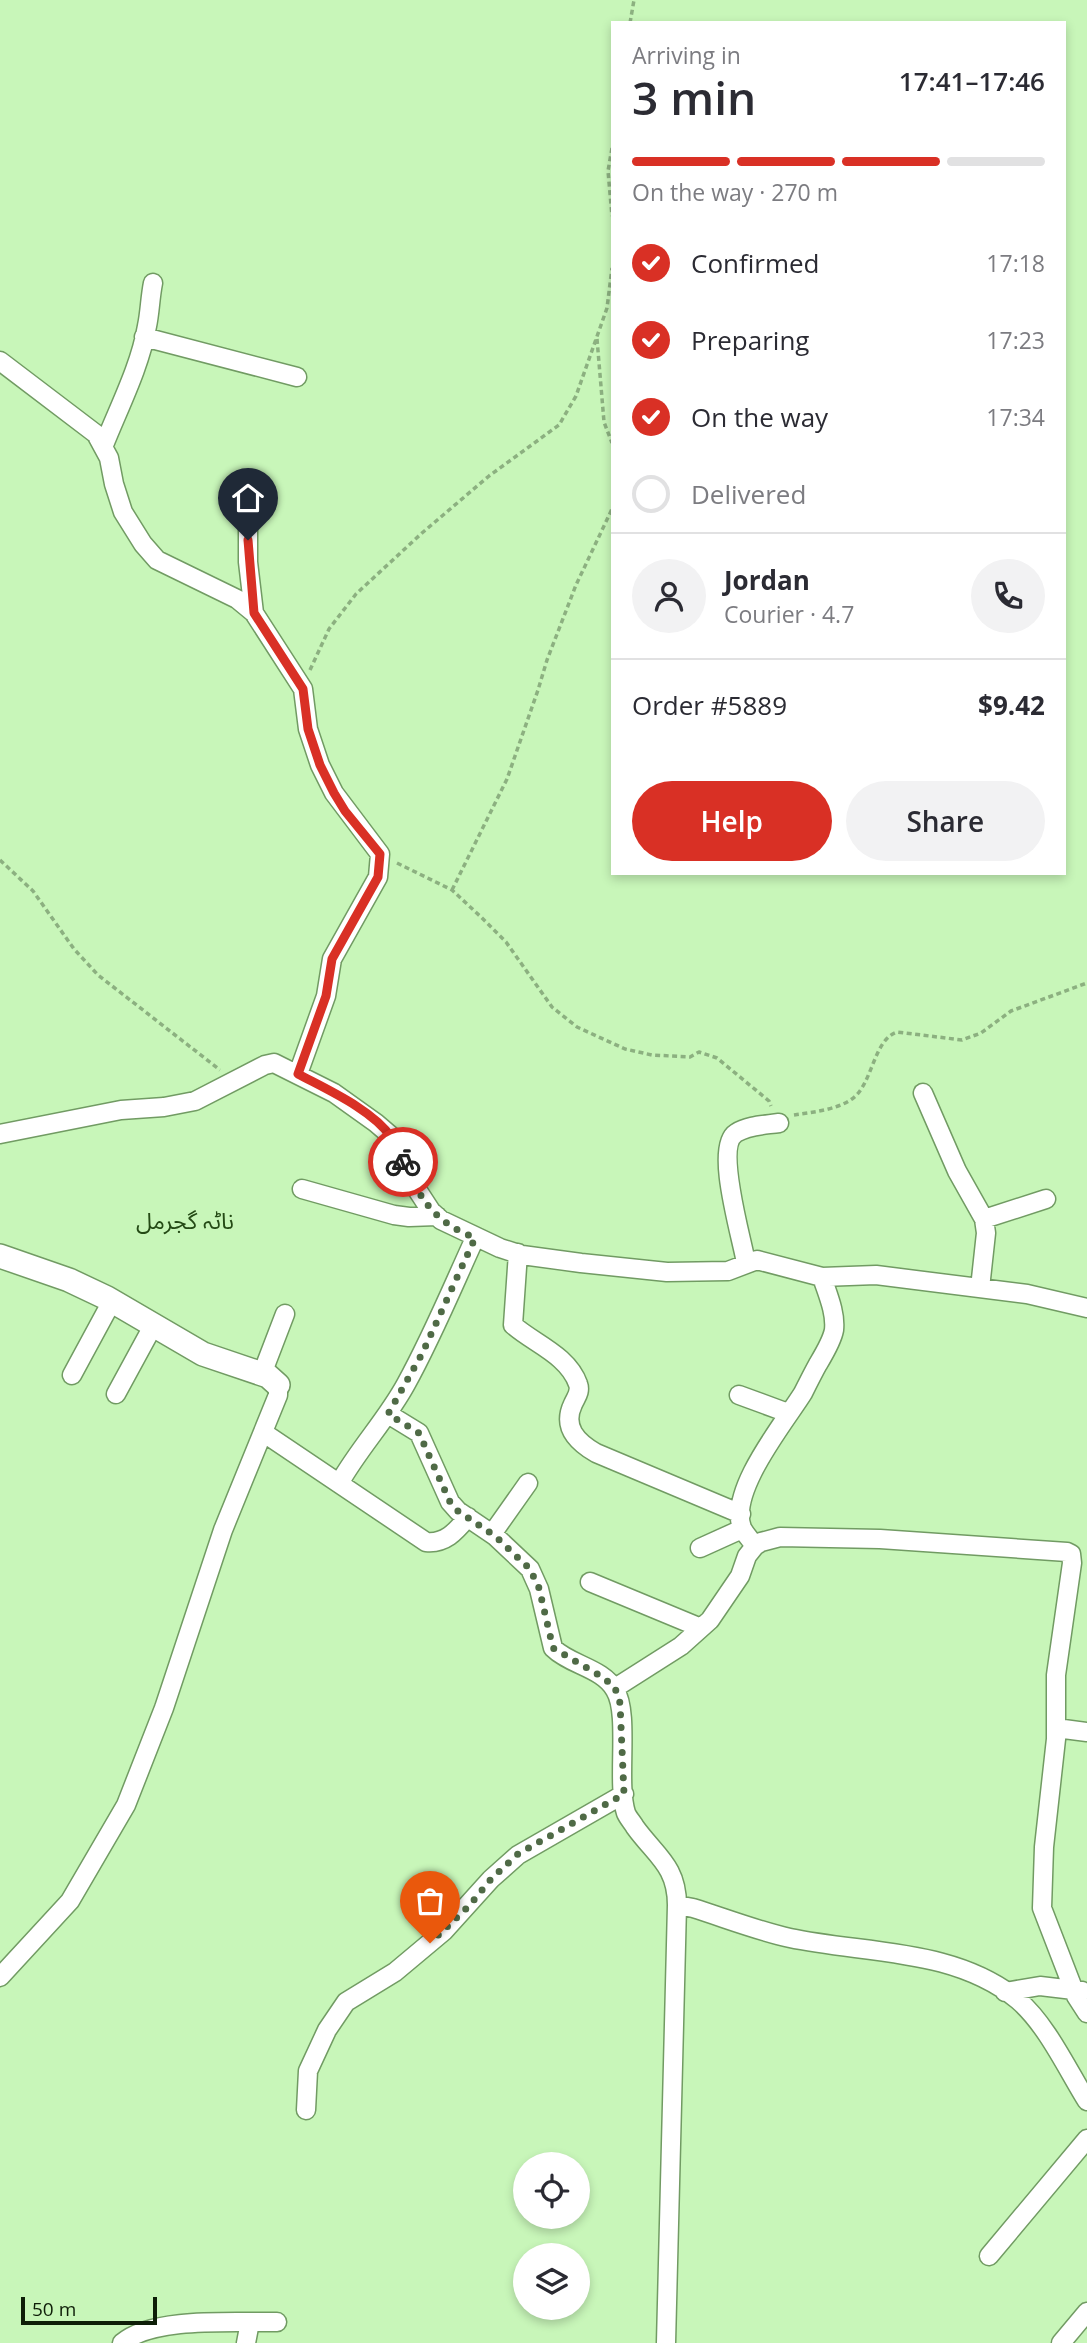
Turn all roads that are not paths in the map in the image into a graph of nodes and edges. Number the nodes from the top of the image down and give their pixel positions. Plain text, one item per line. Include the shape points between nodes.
1 (153, 283) dead end
2 (144, 337) junction
3 (0, 361) edge
4 (297, 377) dead end
5 (104, 445) junction
6 (248, 517) dead end
7 (254, 613) junction
8 (298, 1074) junction
9 (923, 1093) dead end
10 (779, 1123) road end
11 (0, 1133) edge
12 (302, 1189) dead end
13 (1046, 1199) dead end
14 (437, 1216) junction
15 (984, 1219) junction
16 (475, 1238) junction
17 (518, 1253) junction
18 (0, 1256) edge
19 (746, 1263) junction
20 (822, 1277) junction
21 (980, 1288) junction
22 (112, 1301) junction
23 (1087, 1308) edge
24 (285, 1314) dead end
25 (153, 1326) junction
26 (72, 1375) dead end
27 (270, 1379) junction
28 (116, 1394) dead end
29 (739, 1395) dead end
30 (788, 1413) junction
31 (388, 1414) junction
32 (264, 1433) junction
33 (340, 1482) junction
34 (528, 1483) dead end
35 (468, 1517) junction
36 (742, 1522) junction
37 (492, 1534) junction
38 (755, 1546) junction
39 (701, 1548) dead end
40 (590, 1582) dead end
41 (701, 1628) junction
42 (615, 1688) junction
43 (1056, 1728) junction
44 (1087, 1732) edge
45 (624, 1794) junction
46 (677, 1905) junction
47 (0, 1977) edge
48 (1081, 1991) edge
49 (1005, 1992) junction
50 (1087, 2013) edge
51 (1087, 2101) edge
52 (306, 2110) dead end
53 (1087, 2139) edge
54 (989, 2256) dead end
55 (1087, 2312) edge
56 (250, 2322) junction
57 (277, 2322) dead end
58 (122, 2343) edge
59 (246, 2343) edge
60 (666, 2343) edge
61 (1061, 2343) edge

1 - 2 street
2 - 4 street
2 - 5 street
3 - 5 street via 96,434
5 - 7 street via 122,512 158,560 237,599
6 - 7 street
7 - 8 street via 303,689 308,729 320,765 345,811 380,854 378,877 332,959 326,996
8 - 11 street via 274,1063 195,1101
8 - 14 street via 362,1111 390,1135 416,1188
9 - 15 street
10 - 19 street via 736,1133 729,1142 727,1167
12 - 14 street via 394,1215
13 - 15 street
14 - 16 street
15 - 21 street
16 - 17 street
16 - 31 street via 422,1354
17 - 19 street via 678,1272 728,1271
17 - 36 street via 513,1325 565,1364 578,1383 580,1392 571,1408 570,1427 576,1440
18 - 22 street
19 - 20 street via 757,1260
20 - 21 street via 876,1275
20 - 30 street via 834,1329
21 - 23 street
22 - 25 street
22 - 26 street
24 - 27 street
25 - 27 street via 203,1354
25 - 28 street
27 - 32 street via 278,1395
29 - 30 street
30 - 36 street via 751,1475
31 - 33 street
31 - 35 street via 419,1433 450,1502
32 - 33 street
32 - 47 street via 223,1530 164,1708 126,1805 70,1901
33 - 35 street via 426,1542 449,1537
34 - 37 street
35 - 37 street
36 - 38 street
36 - 39 street
37 - 42 street via 530,1569 553,1648
38 - 41 street via 729,1594
38 - 43 street via 780,1537 1067,1552 1072,1563 1056,1675
40 - 41 street
41 - 42 street
42 - 45 street via 620,1703
43 - 44 street
43 - 48 street via 1042,1908
45 - 46 street via 626,1814 673,1874
45 - 52 street via 518,1854 444,1931 395,1972 346,2002 307,2071
46 - 49 street via 790,1937 939,1962 992,1982
46 - 60 street
48 - 49 street via 1040,1986
48 - 50 street
49 - 51 street via 1039,2023
53 - 54 street
55 - 61 street
56 - 57 street
56 - 58 street via 167,2325
56 - 59 street

